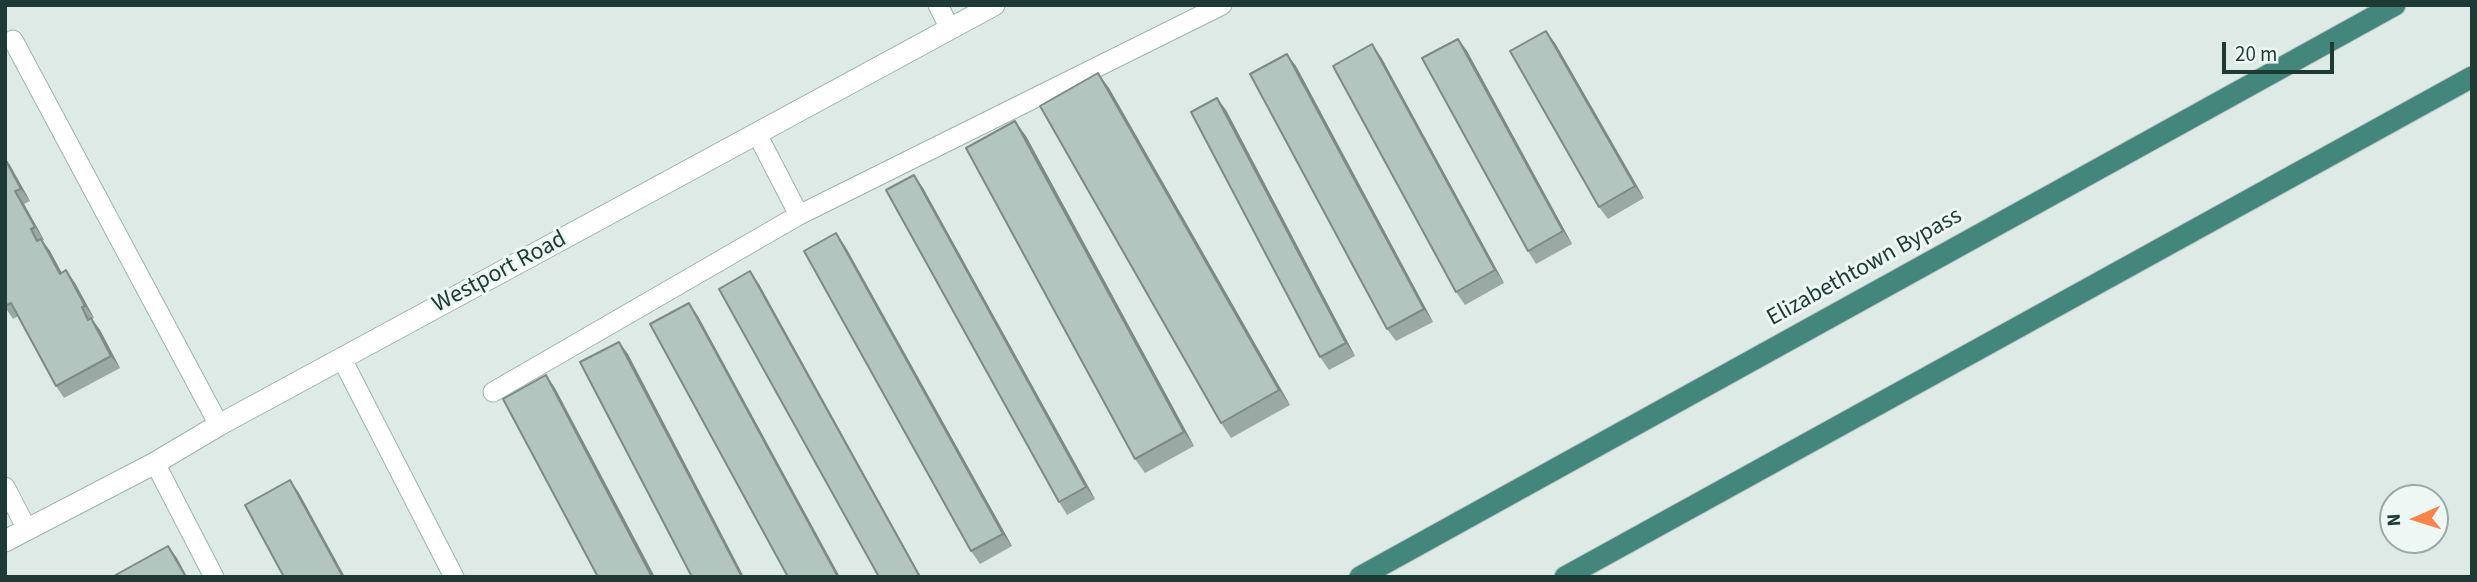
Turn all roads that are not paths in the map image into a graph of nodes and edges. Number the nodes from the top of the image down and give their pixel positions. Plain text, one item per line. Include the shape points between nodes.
1 (938, 5) edge
2 (994, 5) edge
3 (1222, 5) edge
4 (2396, 5) edge
5 (950, 29) junction
6 (13, 40) dead end
7 (2472, 77) edge
8 (757, 134) junction
9 (799, 215) junction
10 (341, 359) junction
11 (493, 392) dead end
12 (219, 425) junction
13 (155, 463) junction
14 (5, 487) edge
15 (27, 529) junction
16 (5, 541) edge
17 (214, 577) edge
18 (454, 577) edge
19 (1360, 577) edge
20 (1565, 577) edge

1 - 5 lane
2 - 5 street, Westport Road
3 - 9 lane
4 - 19 highway, Elizabethtown Bypass
5 - 8 street, Westport Road
6 - 12 lane
7 - 20 highway
8 - 9 lane
8 - 10 street, Westport Road
9 - 11 lane
10 - 12 street, Westport Road
10 - 18 lane
12 - 13 street, Westport Road
13 - 15 street, Westport Road
13 - 17 lane
14 - 15 lane
15 - 16 street, Westport Road

